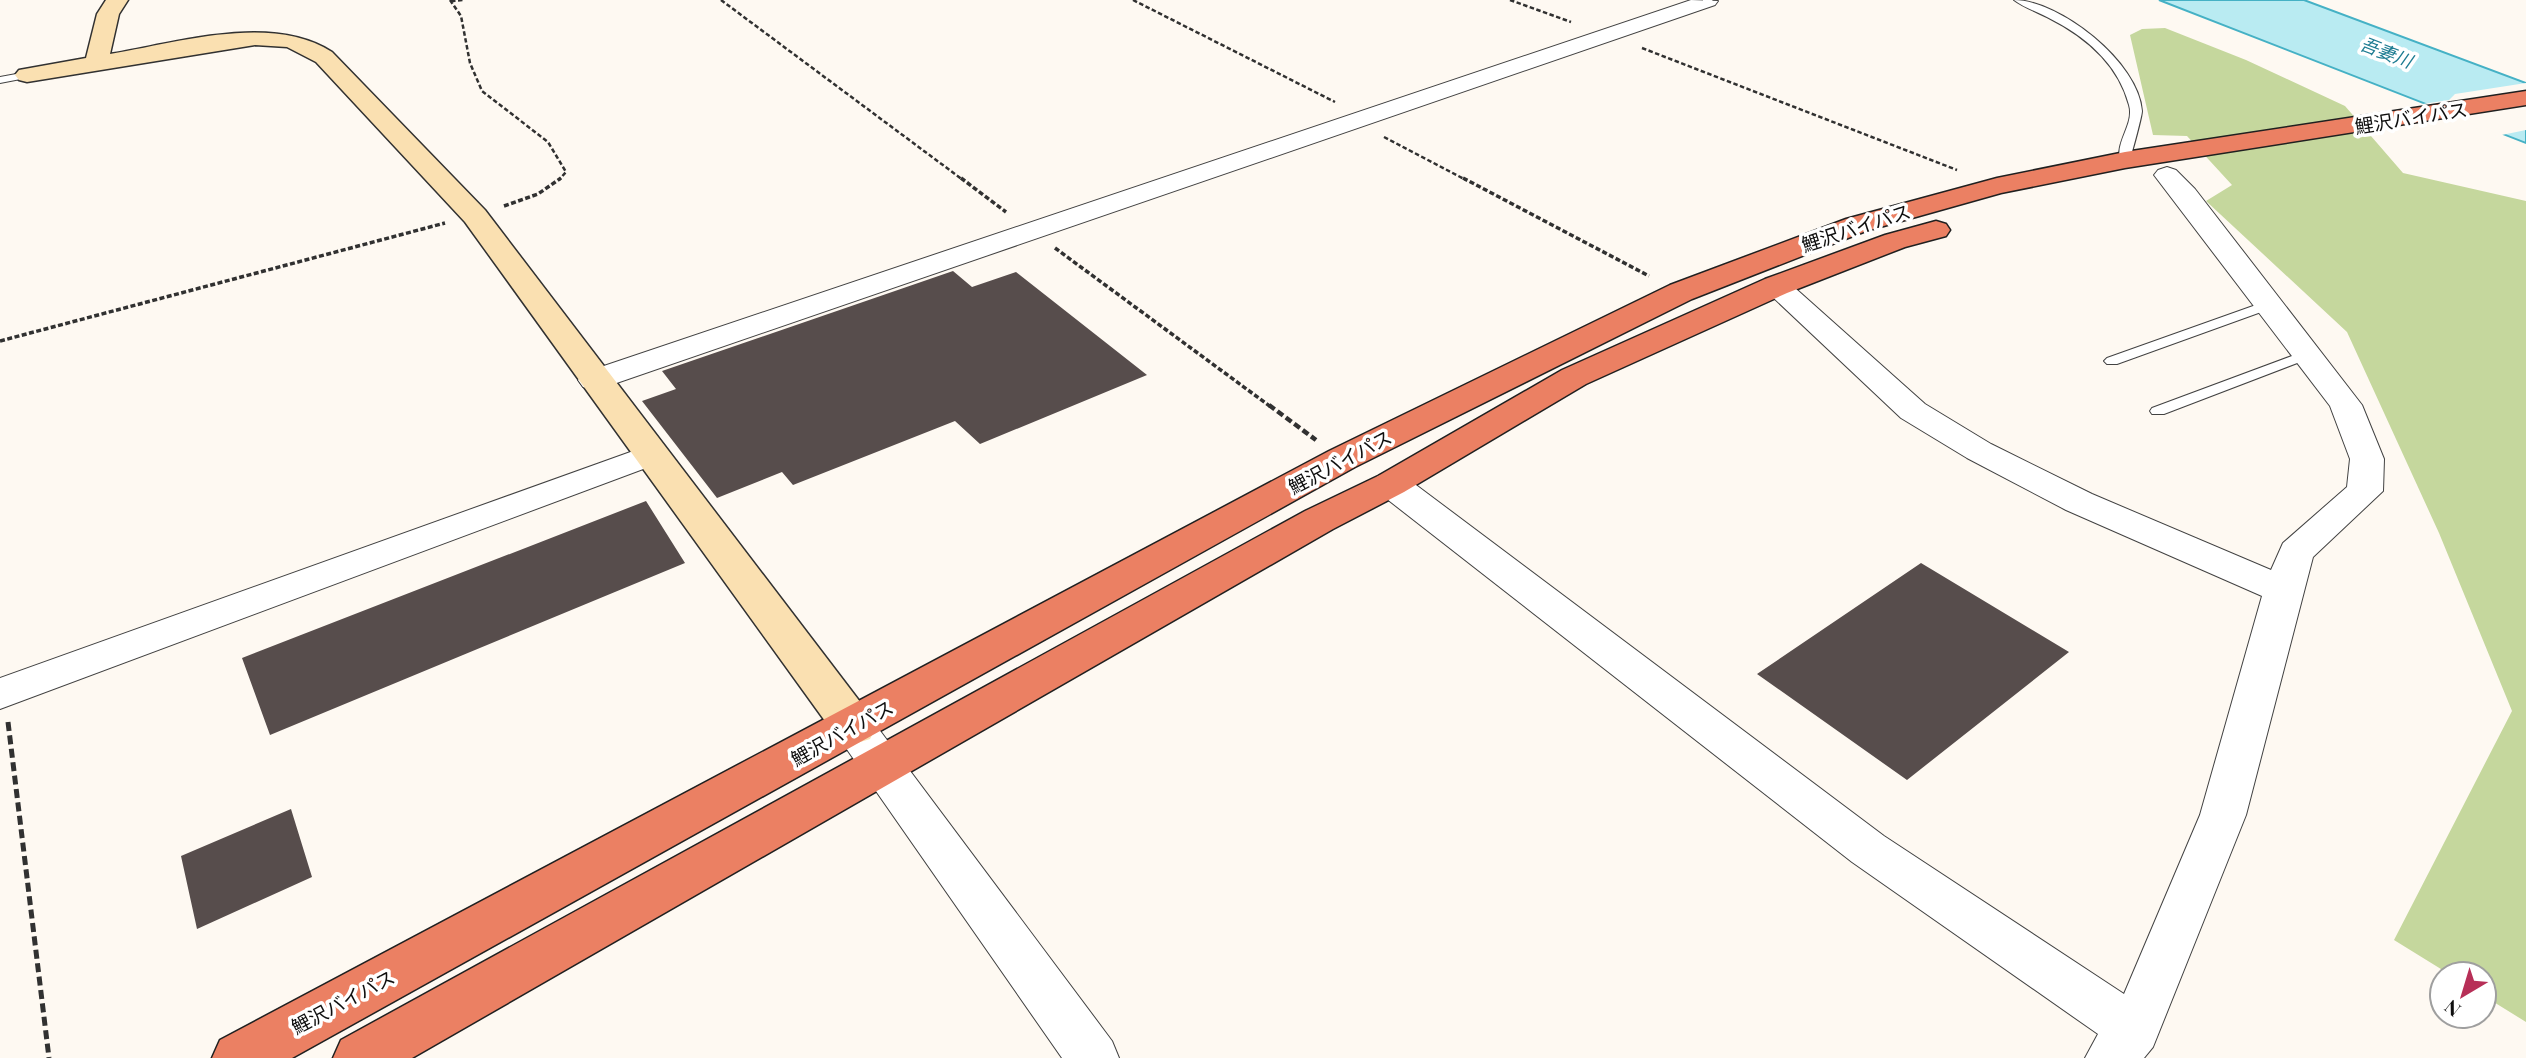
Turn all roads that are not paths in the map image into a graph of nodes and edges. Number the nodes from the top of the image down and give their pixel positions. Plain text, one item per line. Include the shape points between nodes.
1 (117, 0) edge
2 (1708, 0) edge
3 (2019, 0) edge
4 (96, 66) junction
5 (13, 78) edge
6 (2526, 97) edge
7 (2526, 115) edge
8 (2125, 160) junction
9 (2192, 165) junction
10 (1776, 286) junction
11 (2270, 304) junction
12 (2308, 354) junction
13 (2112, 361) dead end
14 (594, 380) junction
15 (2158, 411) dead end
16 (650, 455) junction
17 (1391, 484) junction
18 (2283, 590) junction
19 (2, 693) edge
20 (868, 746) junction
21 (2123, 1044) edge
22 (240, 1058) edge
23 (360, 1058) edge
24 (1093, 1058) edge

1 - 4 street via 108,14
2 - 14 street
3 - 8 lane via 2076,27 2125,78 2137,111 2124,146
4 - 5 street
4 - 14 street via 255,38 305,44 324,57 475,216
6 - 9 highway, 鯉沢バイパス
7 - 9 highway, 鯉沢バイパス
8 - 9 highway, 鯉沢バイパス
8 - 20 highway, 鯉沢バイパス via 1997,186 1856,225 1681,292 1342,459
9 - 10 highway, 鯉沢バイパス via 1895,241
9 - 11 street
10 - 17 highway, 鯉沢バイパス via 1574,377
10 - 18 street via 1913,411 1979,451 2079,502
11 - 12 street
11 - 13 lane
12 - 15 lane
12 - 18 street via 2346,405 2367,459 2365,491 2296,552
14 - 16 street
16 - 19 street
16 - 20 street
17 - 20 highway, 鯉沢バイパス
17 - 21 street
18 - 21 street via 2223,815
20 - 22 highway, 鯉沢バイパス
20 - 23 highway, 鯉沢バイパス
20 - 24 street

